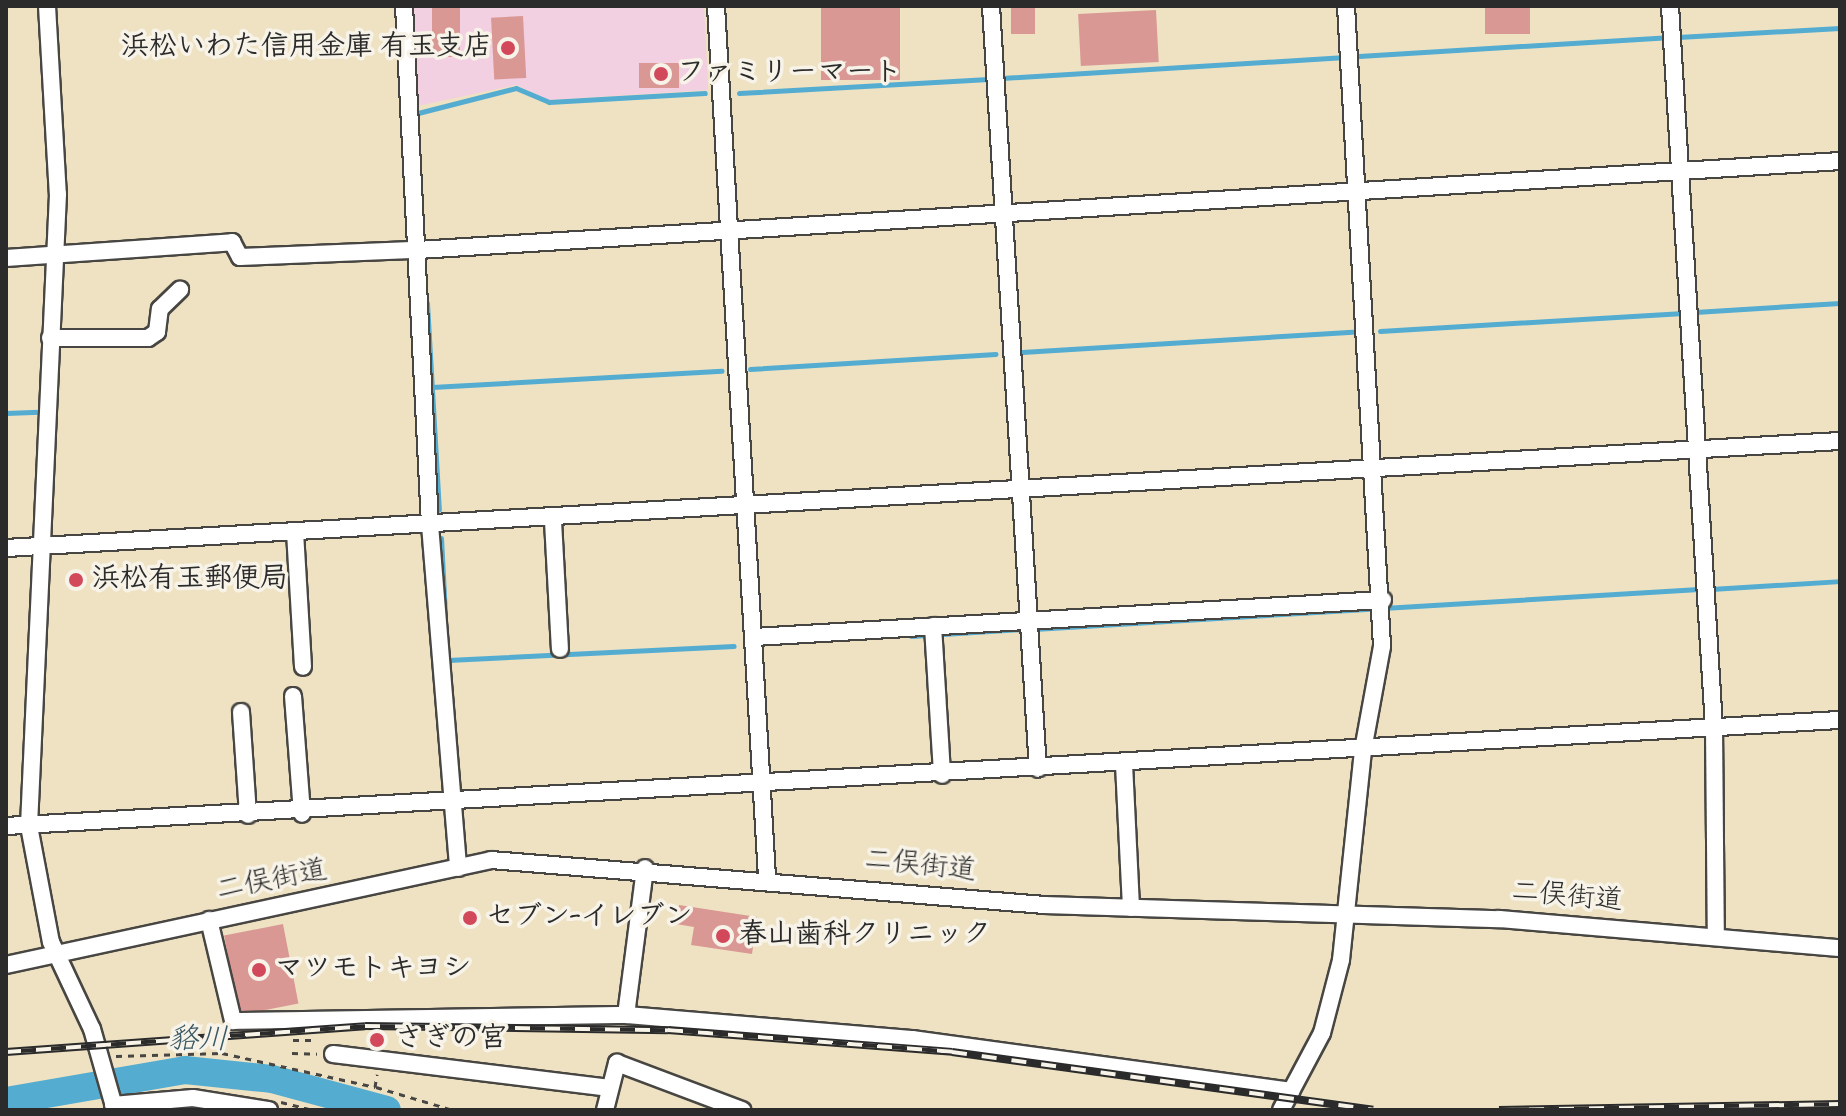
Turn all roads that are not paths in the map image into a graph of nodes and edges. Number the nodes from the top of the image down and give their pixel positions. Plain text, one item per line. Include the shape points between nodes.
1 (47, 6) edge
2 (404, 6) edge
3 (716, 6) edge
4 (991, 6) edge
5 (1346, 6) edge
6 (1670, 6) edge
7 (1840, 161) edge
8 (1678, 171) junction
9 (1357, 190) junction
10 (1004, 213) junction
11 (730, 228) junction
12 (418, 250) junction
13 (54, 257) junction
14 (6, 258) edge
15 (180, 290) dead end
16 (50, 338) junction
17 (1840, 441) edge
18 (1697, 450) junction
19 (1376, 469) junction
20 (1019, 490) junction
21 (745, 507) junction
22 (553, 521) junction
23 (430, 525) junction
24 (295, 532) junction
25 (41, 546) junction
26 (6, 548) edge
27 (1383, 606) junction
28 (1028, 620) junction
29 (933, 627) junction
30 (754, 637) junction
31 (560, 649) dead end
32 (303, 667) dead end
33 (293, 696) dead end
34 (241, 712) dead end
35 (1840, 720) edge
36 (1714, 727) junction
37 (1363, 750) junction
38 (1124, 764) junction
39 (1038, 769) junction
40 (942, 775) junction
41 (764, 786) junction
42 (450, 803) junction
43 (302, 814) junction
44 (248, 815) junction
45 (6, 826) edge
46 (29, 826) junction
47 (458, 868) junction
48 (645, 868) junction
49 (767, 878) junction
50 (1131, 908) junction
51 (1350, 915) junction
52 (209, 920) junction
53 (1716, 937) junction
54 (1840, 948) edge
55 (56, 952) junction
56 (6, 965) edge
57 (626, 1015) junction
58 (333, 1054) dead end
59 (610, 1088) junction
60 (1291, 1091) junction
61 (113, 1103) edge
62 (269, 1110) edge
63 (605, 1110) edge
64 (742, 1110) edge
65 (1281, 1110) edge

1 - 13 street via 58,182
2 - 12 street
3 - 11 street
4 - 10 street
5 - 9 street
6 - 8 street
7 - 8 street
8 - 9 street
8 - 18 street
9 - 10 street
9 - 19 street
10 - 11 street
10 - 20 street
11 - 12 street
11 - 21 street
12 - 13 street via 240,257 232,242
12 - 23 street
13 - 14 street
13 - 16 street
15 - 16 street via 160,309 157,332 148,338
16 - 25 street
17 - 18 street
18 - 19 street
18 - 36 street
19 - 20 street
19 - 27 street
20 - 21 street
20 - 28 street
21 - 22 street
21 - 30 street
22 - 23 street
22 - 31 street
23 - 24 street
23 - 42 street
24 - 25 street
24 - 32 street
25 - 26 street
25 - 46 street
27 - 28 street
27 - 37 street
28 - 29 street
28 - 39 street
29 - 30 street
29 - 40 street
30 - 41 street
33 - 43 street
34 - 44 street
35 - 36 street
36 - 37 street
36 - 53 street
37 - 38 street
37 - 51 street
38 - 39 street
38 - 50 street
39 - 40 street
40 - 41 street
41 - 42 street
41 - 49 street
42 - 43 street
42 - 47 street
43 - 44 street
44 - 46 street
45 - 46 street
46 - 55 street
47 - 48 street, 二俣街道 via 549,859
47 - 52 street, 二俣街道
48 - 49 street, 二俣街道
48 - 57 street
49 - 50 street, 二俣街道
50 - 51 street, 二俣街道
51 - 53 street, 二俣街道
51 - 60 street via 1322,1033
52 - 55 street, 二俣街道
52 - 57 street via 233,1021
53 - 54 street, 二俣街道
55 - 56 street, 二俣街道
55 - 61 street
57 - 60 street via 865,1034
58 - 59 street
59 - 63 street
59 - 64 street via 611,1069 631,1064
60 - 65 street
61 - 62 street via 193,1098

